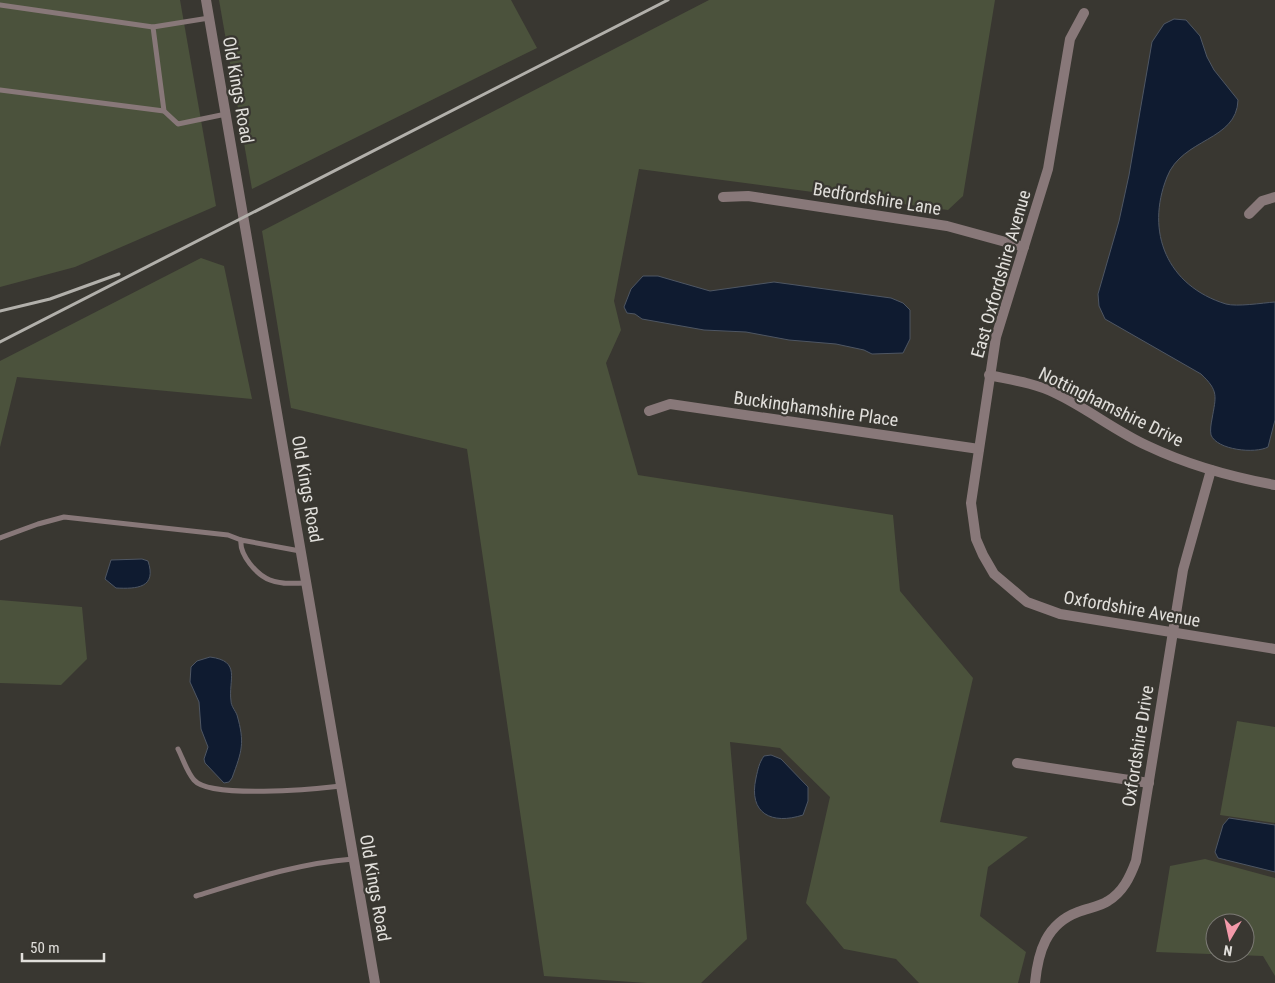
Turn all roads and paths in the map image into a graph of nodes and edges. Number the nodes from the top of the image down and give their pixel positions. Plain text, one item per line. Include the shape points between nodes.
1 (206, 0) edge
2 (0, 5) edge
3 (1084, 13) dead end
4 (209, 18) junction
5 (152, 27) junction
6 (0, 90) edge
7 (164, 111) junction
8 (226, 114) junction
9 (723, 197) dead end
10 (1275, 198) edge
11 (1249, 214) dead end
12 (1024, 247) junction
13 (989, 375) junction
14 (649, 411) dead end
15 (979, 449) junction
16 (1211, 470) junction
17 (1275, 485) edge
18 (0, 538) edge
19 (241, 540) junction
20 (301, 551) junction
21 (994, 574) joint
22 (306, 582) junction
23 (1172, 632) junction
24 (1275, 648) edge
25 (178, 749) dead end
26 (1017, 763) dead end
27 (1149, 783) junction
28 (341, 786) junction
29 (354, 859) junction
30 (196, 896) dead end
31 (375, 983) edge
32 (1035, 983) edge

1 - 4 street, Old Kings Road
2 - 5 lane
3 - 12 street, East Oxfordshire Avenue via 1070,39 1048,170
4 - 5 lane
4 - 8 street, Old Kings Road
5 - 7 lane
6 - 7 lane
7 - 8 lane via 178,124
8 - 20 street, Old Kings Road
9 - 12 street, Bedfordshire Lane via 748,196 947,226
10 - 11 street via 1262,201
12 - 13 street, East Oxfordshire Avenue via 996,337
13 - 15 street, East Oxfordshire Avenue
13 - 16 street, Nottinghamshire Drive via 1032,384 1056,394 1114,430 1172,457
14 - 15 street, Buckinghamshire Place via 670,404
15 - 21 street, East Oxfordshire Avenue via 971,504 973,522 983,555
16 - 17 street, Nottinghamshire Drive
16 - 23 street, Oxfordshire Drive via 1185,561
18 - 19 lane via 38,524 71,518 228,535
19 - 20 lane
19 - 22 lane via 240,548 247,560 268,580
20 - 22 street, Old Kings Road
21 - 23 street, Oxfordshire Avenue via 1012,591 1042,609
22 - 28 street, Old Kings Road
23 - 24 street, Oxfordshire Avenue
23 - 27 street, Oxfordshire Drive
25 - 28 lane via 194,781 208,788 252,790
26 - 27 street
27 - 32 street, Oxfordshire Drive via 1136,861 1130,878 1108,901 1067,917 1057,925 1042,946
28 - 29 street, Old Kings Road
29 - 30 lane via 275,872
29 - 31 street, Old Kings Road

